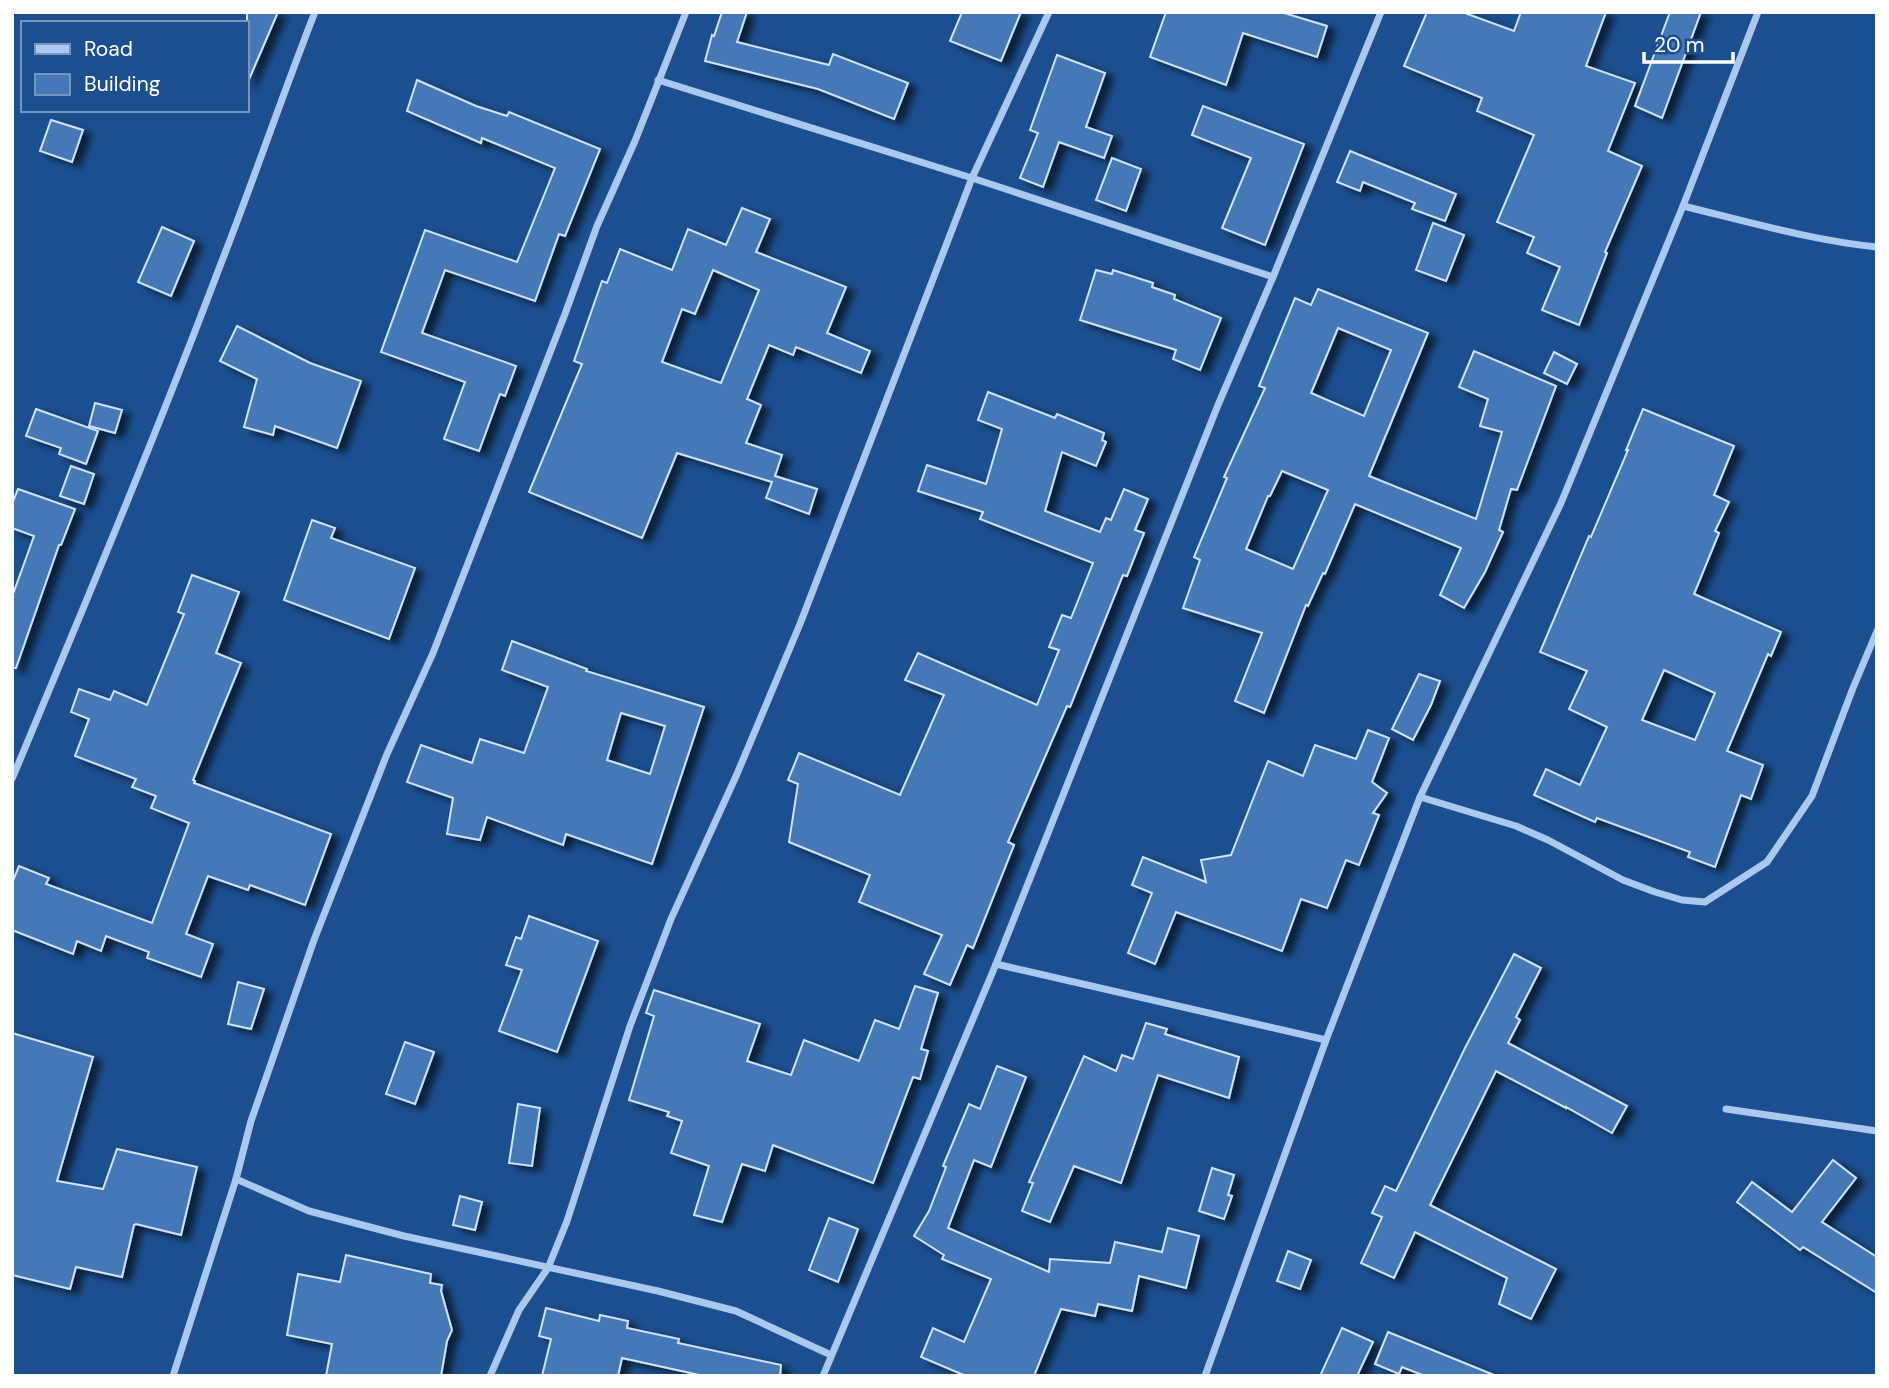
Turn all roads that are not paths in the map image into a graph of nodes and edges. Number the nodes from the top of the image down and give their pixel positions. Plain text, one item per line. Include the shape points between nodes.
1 (315, 12) edge
2 (686, 12) edge
3 (1049, 12) edge
4 (1381, 12) edge
5 (1758, 12) edge
6 (658, 80) junction
7 (972, 178) junction
8 (1683, 206) junction
9 (1877, 247) edge
10 (1273, 277) junction
11 (1877, 631) edge
12 (12, 779) edge
13 (1420, 797) junction
14 (996, 964) junction
15 (1326, 1040) junction
16 (1726, 1109) dead end
17 (1877, 1131) edge
18 (236, 1179) junction
19 (548, 1268) junction
20 (831, 1355) junction
21 (173, 1376) edge
22 (490, 1376) edge
23 (823, 1376) edge
24 (1205, 1376) edge

1 - 12 street via 141,466
2 - 6 street
3 - 7 street
4 - 10 street
5 - 8 street
6 - 7 street
6 - 18 street via 433,653 387,754 314,940 251,1121
7 - 10 street
7 - 19 street via 800,624 662,943
8 - 9 street
8 - 13 street via 1561,503
10 - 14 street
11 - 13 street via 1812,796 1767,862 1705,902 1655,892 1516,826
13 - 15 street
14 - 15 street
14 - 20 street
15 - 24 street
16 - 17 street
18 - 19 street via 309,1211
18 - 21 street
19 - 20 street via 736,1311
19 - 22 street via 519,1310
20 - 23 street

